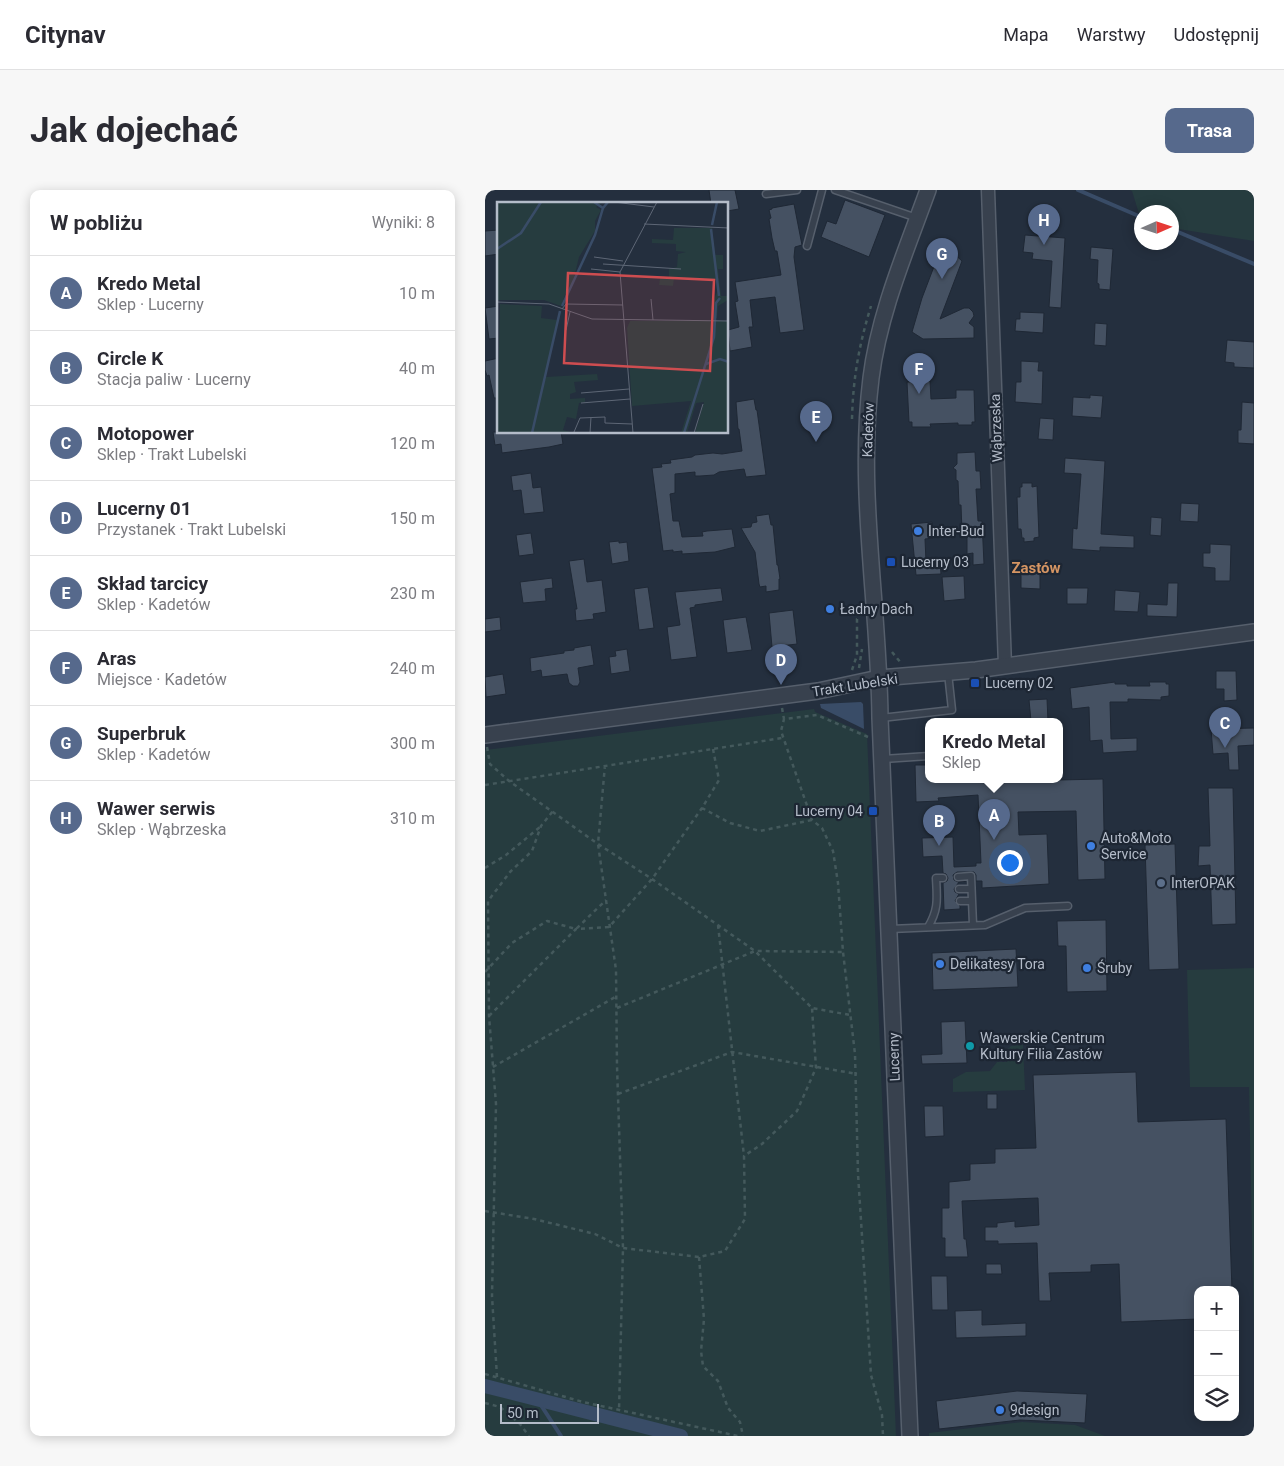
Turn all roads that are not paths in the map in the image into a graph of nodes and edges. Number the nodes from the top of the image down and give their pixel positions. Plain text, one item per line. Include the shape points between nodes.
1 (797, 190) edge
2 (822, 190) edge
3 (835, 190) edge
4 (928, 190) edge
5 (988, 190) edge
6 (766, 194) dead end
7 (918, 218) junction
8 (807, 246) dead end
9 (1254, 632) edge
10 (1005, 666) junction
11 (948, 673) junction
12 (879, 678) junction
13 (879, 718) junction
14 (485, 740) edge
15 (925, 756) edge
16 (881, 759) junction
17 (958, 877) dead end
18 (943, 878) dead end
19 (959, 889) dead end
20 (971, 889) junction
21 (972, 900) junction
22 (960, 901) dead end
23 (1068, 906) dead end
24 (973, 925) junction
25 (928, 927) junction
26 (889, 929) junction
27 (910, 1436) edge

1 - 6 lane
2 - 8 lane
3 - 7 lane
4 - 7 street, Kadetów
5 - 10 street, Wąbrzeska
7 - 12 street, Kadetów via 877,341 868,411 868,532
9 - 10 street, Trakt Lubelski
10 - 11 street, Trakt Lubelski
11 - 12 street, Trakt Lubelski
11 - 13 lane via 951,710
12 - 13 street, Lucerny
12 - 14 street, Trakt Lubelski via 817,691
13 - 16 street, Lucerny
15 - 16 lane
16 - 26 street, Lucerny
17 - 20 lane via 971,876
18 - 25 lane via 936,878 941,902
19 - 20 lane
20 - 21 lane
21 - 22 lane
21 - 24 lane
23 - 24 lane via 1025,908 985,925
24 - 25 lane
25 - 26 lane
26 - 27 street, Lucerny

